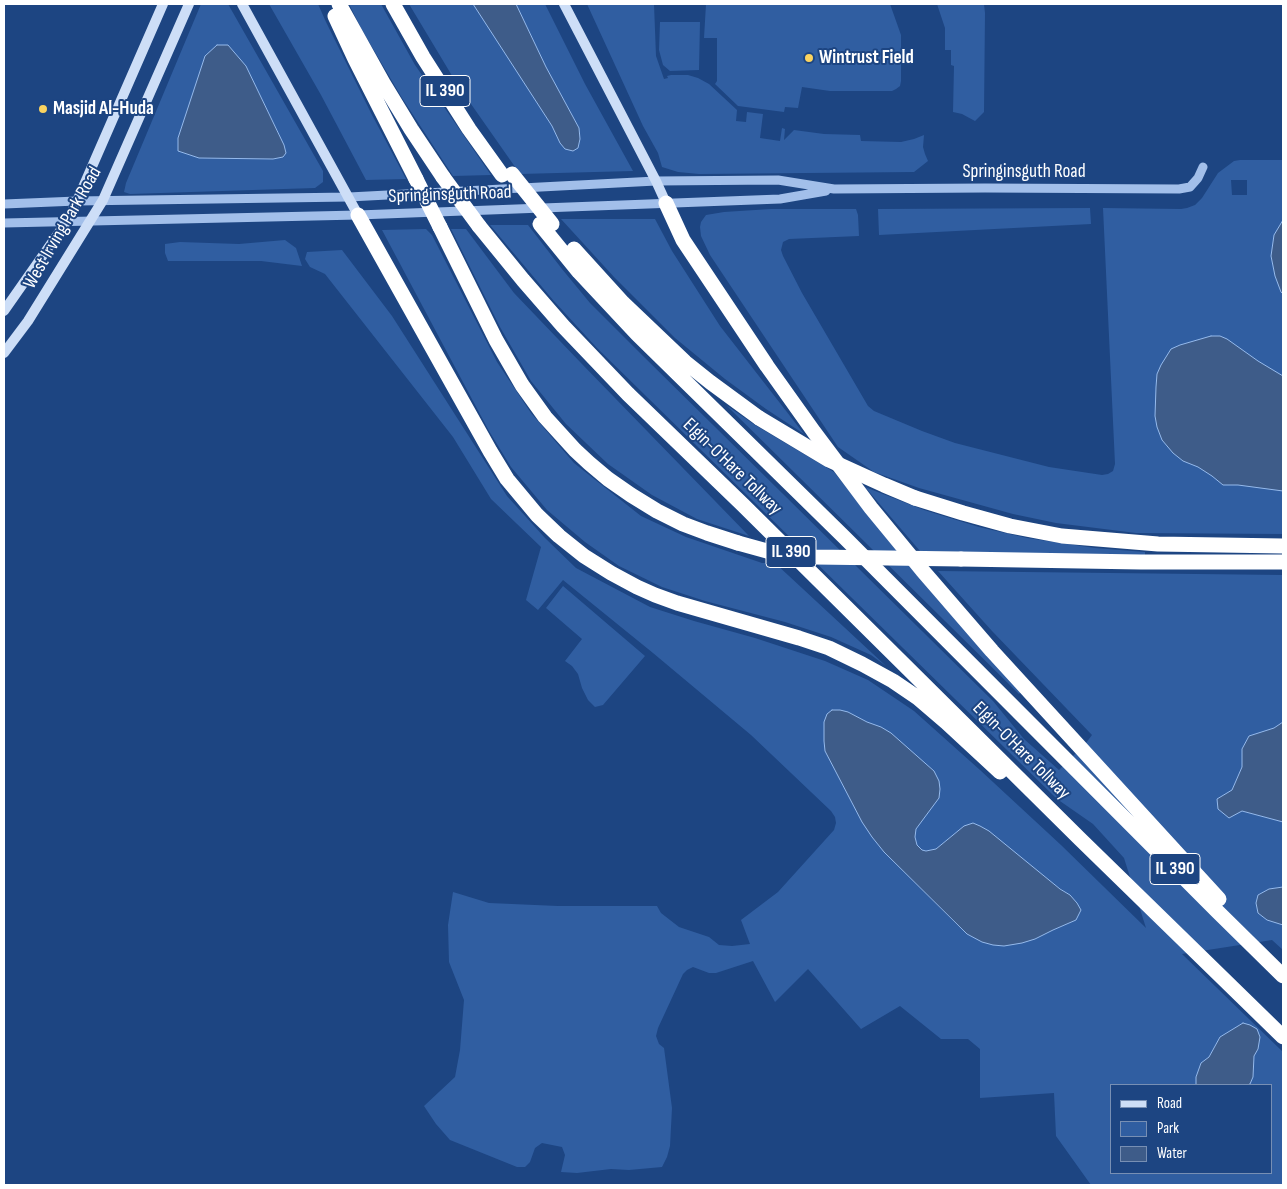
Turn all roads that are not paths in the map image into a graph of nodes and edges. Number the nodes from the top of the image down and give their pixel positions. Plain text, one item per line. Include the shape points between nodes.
1 (163, 4) edge
2 (189, 4) edge
3 (242, 4) edge
4 (329, 4) edge
5 (339, 4) edge
6 (393, 4) edge
7 (564, 4) edge
8 (1203, 167) dead end
9 (656, 181) junction
10 (834, 189) junction
11 (349, 197) junction
12 (103, 200) junction
13 (77, 201) junction
14 (666, 203) junction
15 (4, 204) edge
16 (358, 215) junction
17 (66, 221) junction
18 (92, 221) junction
19 (4, 223) edge
20 (546, 224) junction
21 (4, 311) edge
22 (4, 353) edge
23 (1283, 546) edge
24 (1283, 562) edge
25 (1080, 838) junction
26 (1283, 964) edge
27 (1283, 976) edge
28 (1283, 1037) edge

1 - 13 main road, West Irving Park Road
2 - 12 main road, West Irving Park Road
3 - 11 main road
4 - 24 highway, bridge via 496,340 522,385 575,450 608,479 657,511 738,543 767,551 815,557
5 - 25 highway, Elgin-O'Hare Tollway / IL 390, bridge via 383,83 443,177 479,226 563,326
6 - 20 highway, Elgin-O'Hare Tollway / IL 390 via 469,129
7 - 9 main road
8 - 10 street, Springinsguth Road via 1190,187 1179,189
9 - 10 street, Springinsguth Road via 778,180
9 - 11 street, Springinsguth Road
9 - 14 main road
10 - 14 street, Springinsguth Road via 780,199
11 - 12 street, Springinsguth Road
11 - 16 main road
12 - 13 street, Springinsguth Road
12 - 18 main road, West Irving Park Road
13 - 15 street, Springinsguth Road
13 - 17 main road, West Irving Park Road
14 - 16 street, Springinsguth Road
14 - 26 highway via 683,240 762,358 871,508 986,644 1224,905
16 - 18 street, Springinsguth Road
16 - 25 highway via 507,479 559,536 610,573 655,595 821,645 893,681 946,722 1058,827
17 - 18 street, Springinsguth Road
17 - 19 street, Springinsguth Road
17 - 21 main road, West Irving Park Road
18 - 22 main road, West Irving Park Road
20 - 23 highway, bridge via 623,303 710,382 759,418 829,460 884,485 963,514 1062,536 1158,544
20 - 27 highway, Elgin-O'Hare Tollway / IL 390 via 579,272 637,334
25 - 28 highway, Elgin-O'Hare Tollway / IL 390

